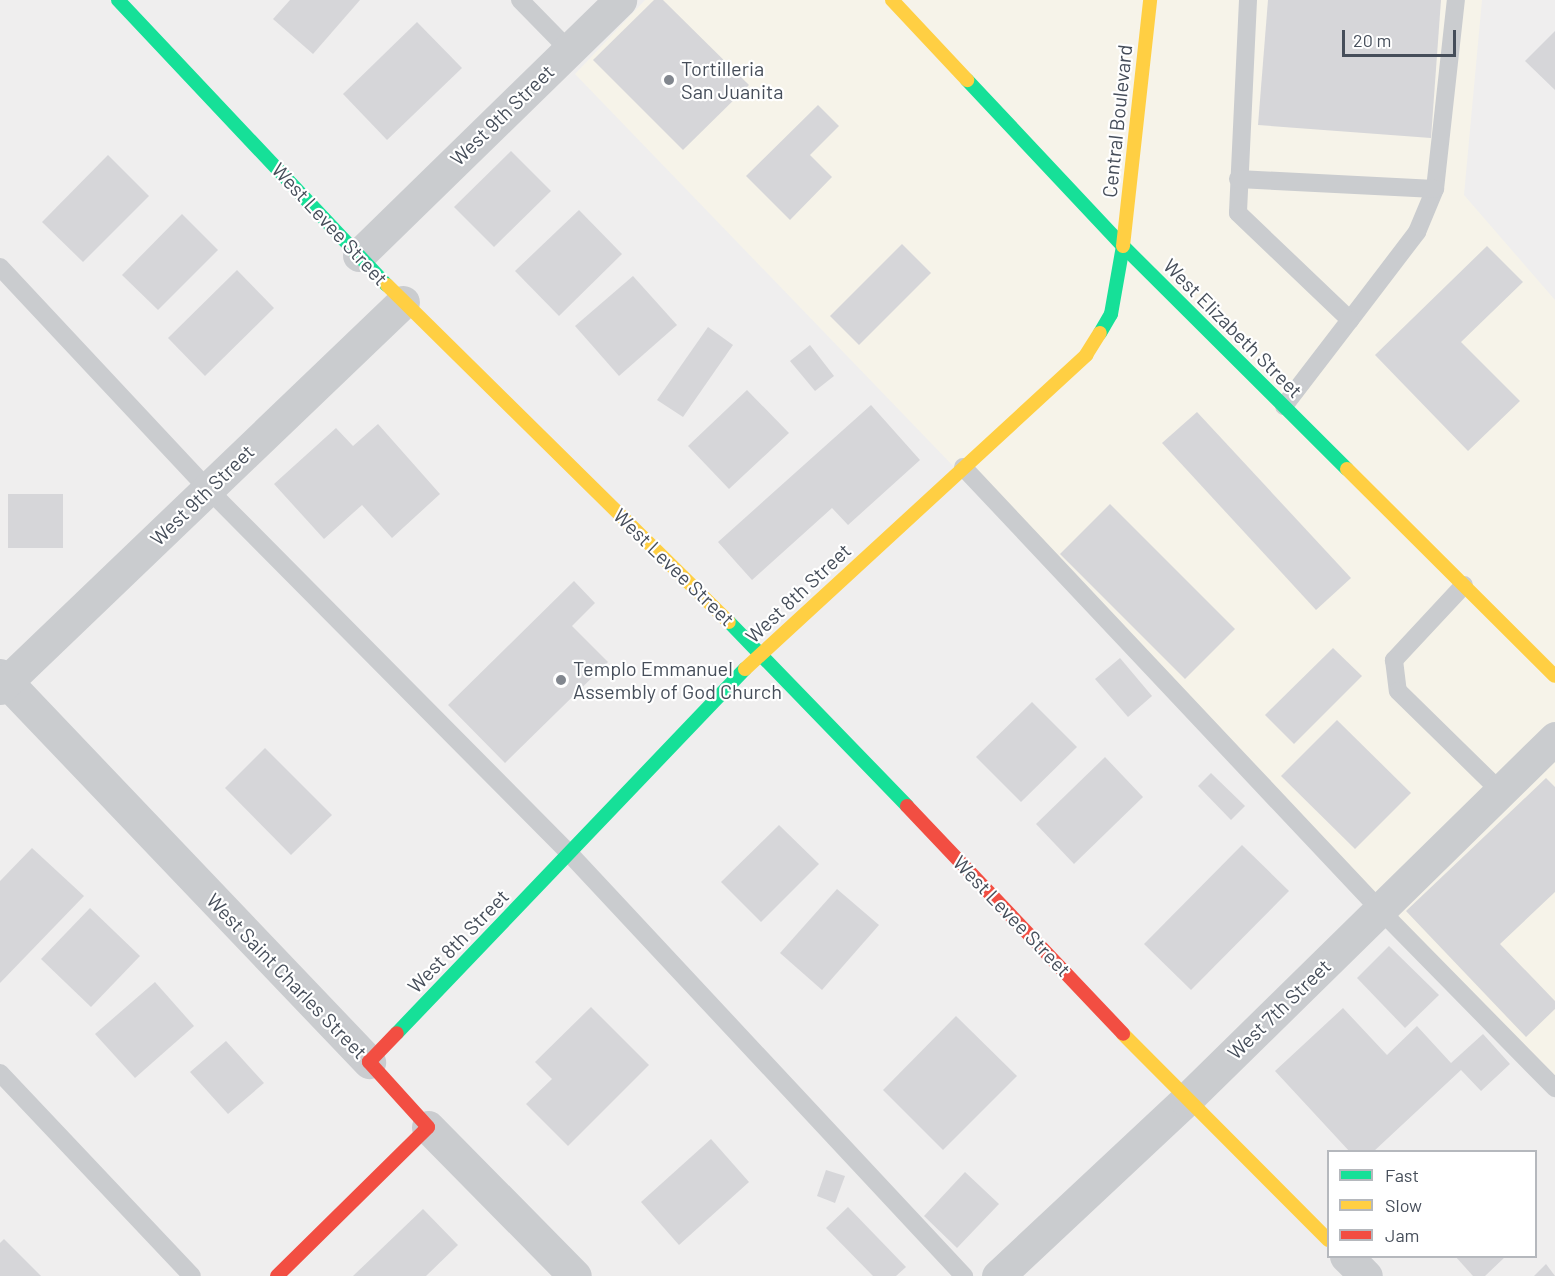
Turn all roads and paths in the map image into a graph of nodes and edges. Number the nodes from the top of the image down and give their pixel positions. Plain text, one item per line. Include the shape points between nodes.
1 (118, 0) edge
2 (520, 0) edge
3 (620, 0) edge
4 (892, 0) edge
5 (1150, 0) edge
6 (1248, 0) edge
7 (1456, 0) edge
8 (569, 50) junction
9 (1238, 179) junction
10 (1435, 189) junction
11 (1123, 246) junction
12 (359, 255) junction
13 (0, 267) edge
14 (403, 302) junction
15 (1350, 320) junction
16 (1284, 406) junction
17 (963, 467) junction
18 (208, 489) junction
19 (1464, 585) junction
20 (761, 653) junction
21 (1555, 676) edge
22 (2, 682) edge
23 (1555, 738) edge
24 (1501, 792) junction
25 (569, 853) junction
26 (1380, 910) junction
27 (369, 1062) junction
28 (0, 1073) edge
29 (1555, 1088) edge
30 (1186, 1100) junction
31 (428, 1127) junction
32 (1327, 1237) edge
33 (1347, 1258) edge
34 (192, 1276) edge
35 (278, 1276) edge
36 (575, 1276) edge
37 (964, 1276) edge
38 (998, 1276) edge
39 (1366, 1276) edge

1 - 12 street, West Levee Street
2 - 8 lane
3 - 8 street, West 9th Street
4 - 11 street, West Elizabeth Street
5 - 11 street, Central Boulevard
6 - 9 lane
7 - 10 lane
8 - 12 street, West 9th Street
9 - 10 lane
9 - 15 lane via 1238,213
10 - 15 lane via 1417,232
11 - 16 street, West Elizabeth Street
11 - 17 street, West 8th Street via 1111,314 1086,355
12 - 14 street, West Levee Street
13 - 18 lane
14 - 18 street, West 9th Street
14 - 20 street, West Levee Street
15 - 16 lane
16 - 19 street, West Elizabeth Street
17 - 20 street, West 8th Street
17 - 26 lane
18 - 22 street, West 9th Street
18 - 25 lane
19 - 21 street, West Elizabeth Street
19 - 24 lane via 1394,660 1398,691
20 - 25 street, West 8th Street
20 - 30 street, West Levee Street
22 - 27 street, West Saint Charles Street
23 - 24 street, West 7th Street
24 - 26 street, West 7th Street
25 - 27 street, West 8th Street
25 - 37 lane
26 - 29 lane
26 - 30 street, West 7th Street
27 - 31 street, West Saint Charles Street
28 - 34 lane
30 - 32 street, West Levee Street
30 - 38 street, West 7th Street
31 - 35 street
31 - 36 street, West Saint Charles Street
33 - 39 street

